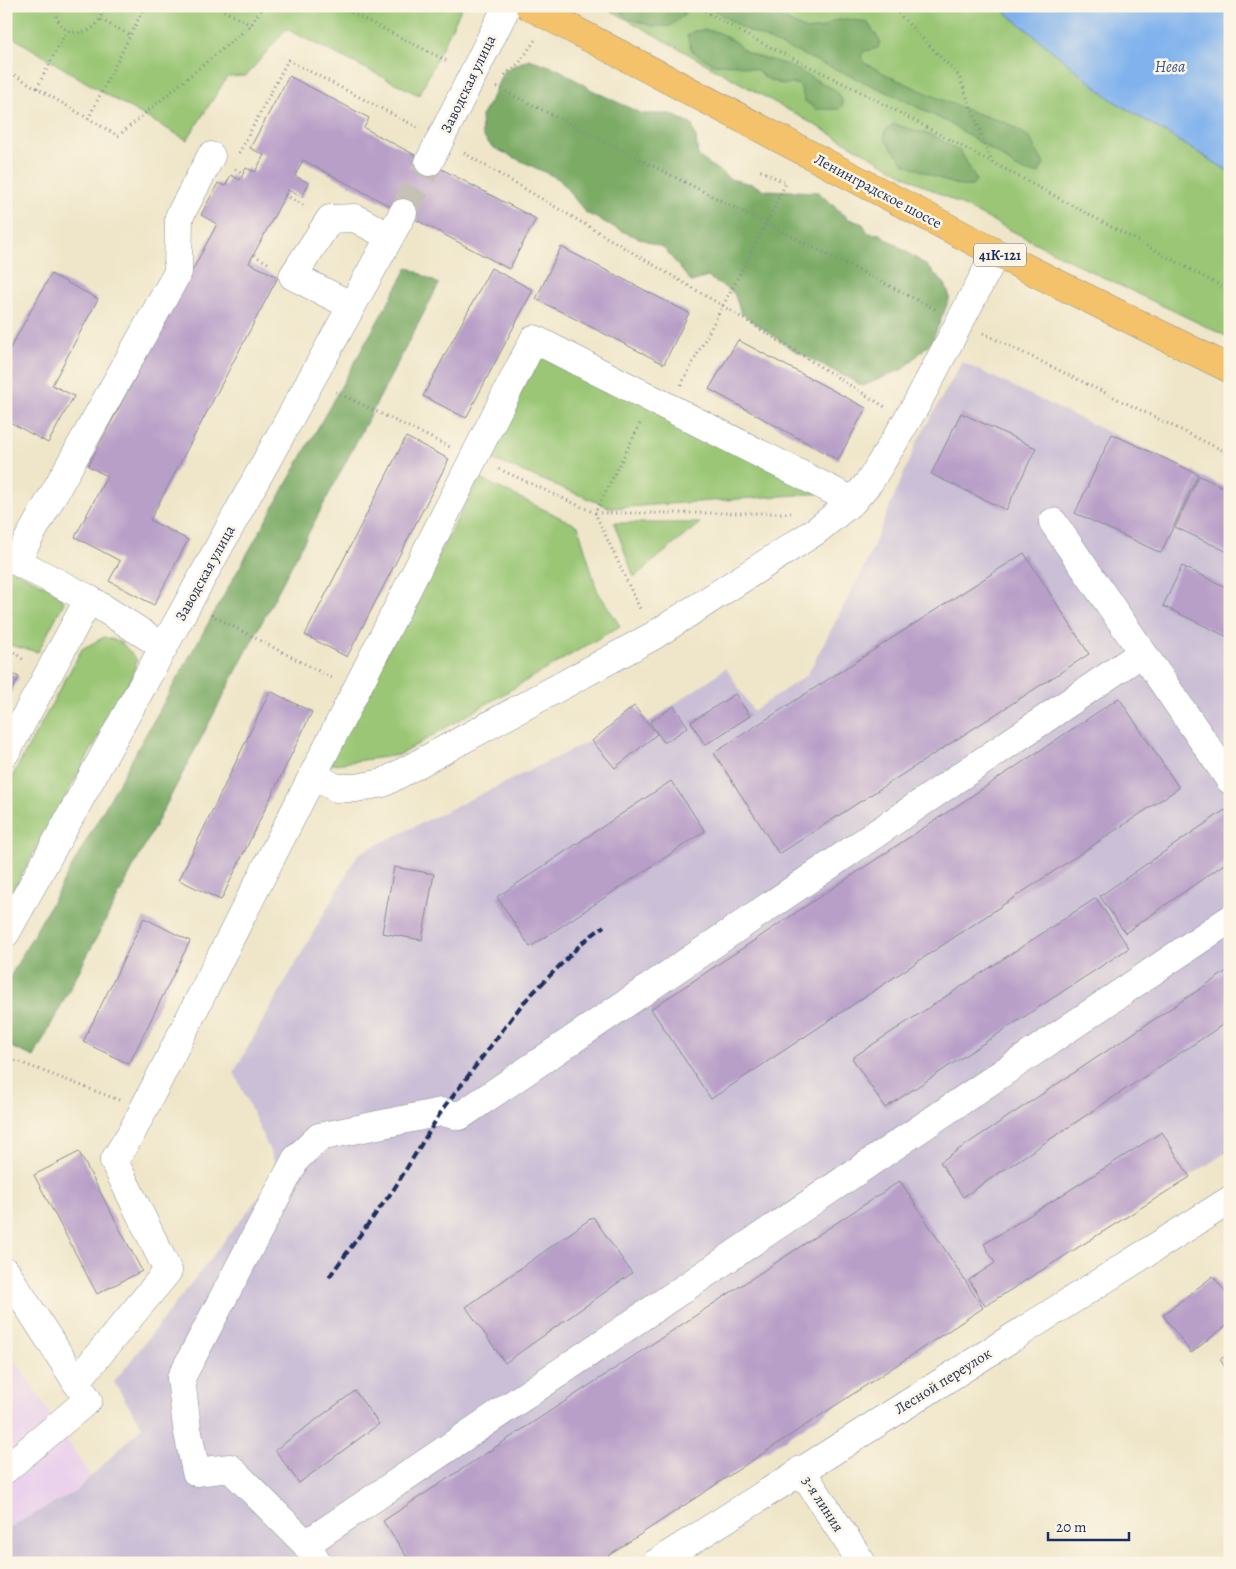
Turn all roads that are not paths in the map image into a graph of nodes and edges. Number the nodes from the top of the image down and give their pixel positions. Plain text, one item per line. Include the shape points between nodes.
1 (507, 6) edge
2 (529, 6) edge
3 (435, 151) tunnel mouth
4 (223, 157) road end
5 (403, 213) tunnel mouth
6 (390, 237) junction
7 (996, 253) junction
8 (352, 306) junction
9 (1230, 369) edge
10 (844, 507) junction
11 (1053, 522) dead end
12 (11, 559) edge
13 (89, 599) junction
14 (164, 647) junction
15 (1142, 653) junction
16 (6, 752) edge
17 (313, 775) junction
18 (1230, 780) edge
19 (1230, 919) edge
20 (6, 932) edge
21 (1230, 1200) edge
22 (6, 1272) edge
23 (76, 1382) junction
24 (6, 1469) edge
25 (801, 1470) junction
26 (312, 1553) edge
27 (656, 1563) edge
28 (862, 1563) edge

1 - 3 street, Заводская улица via 483,80
2 - 7 main road, Ленинградское шоссе / 41К-121
4 - 12 street via 179,217 178,272
5 - 6 street, Заводская улица
6 - 8 street, Заводская улица
6 - 8 street via 355,218 330,219 294,276
7 - 9 main road, Ленинградское шоссе / 41К-121
7 - 10 street via 906,421 870,481
8 - 14 street, Заводская улица
10 - 17 street via 816,531 653,636 383,783 336,788
10 - 17 street via 661,403 534,339
11 - 15 street
12 - 13 street
13 - 14 street
13 - 16 street
14 - 20 street, Заводская улица
15 - 18 street
15 - 26 street via 460,1116 441,1112 319,1137 296,1159 182,1378 196,1472 230,1468
17 - 23 street via 132,1132 114,1161 168,1271
19 - 26 street
21 - 25 street, Лесной переулок
22 - 23 street
23 - 24 street via 88,1400
25 - 27 street, Лесной переулок
25 - 28 street, 3-я линия

